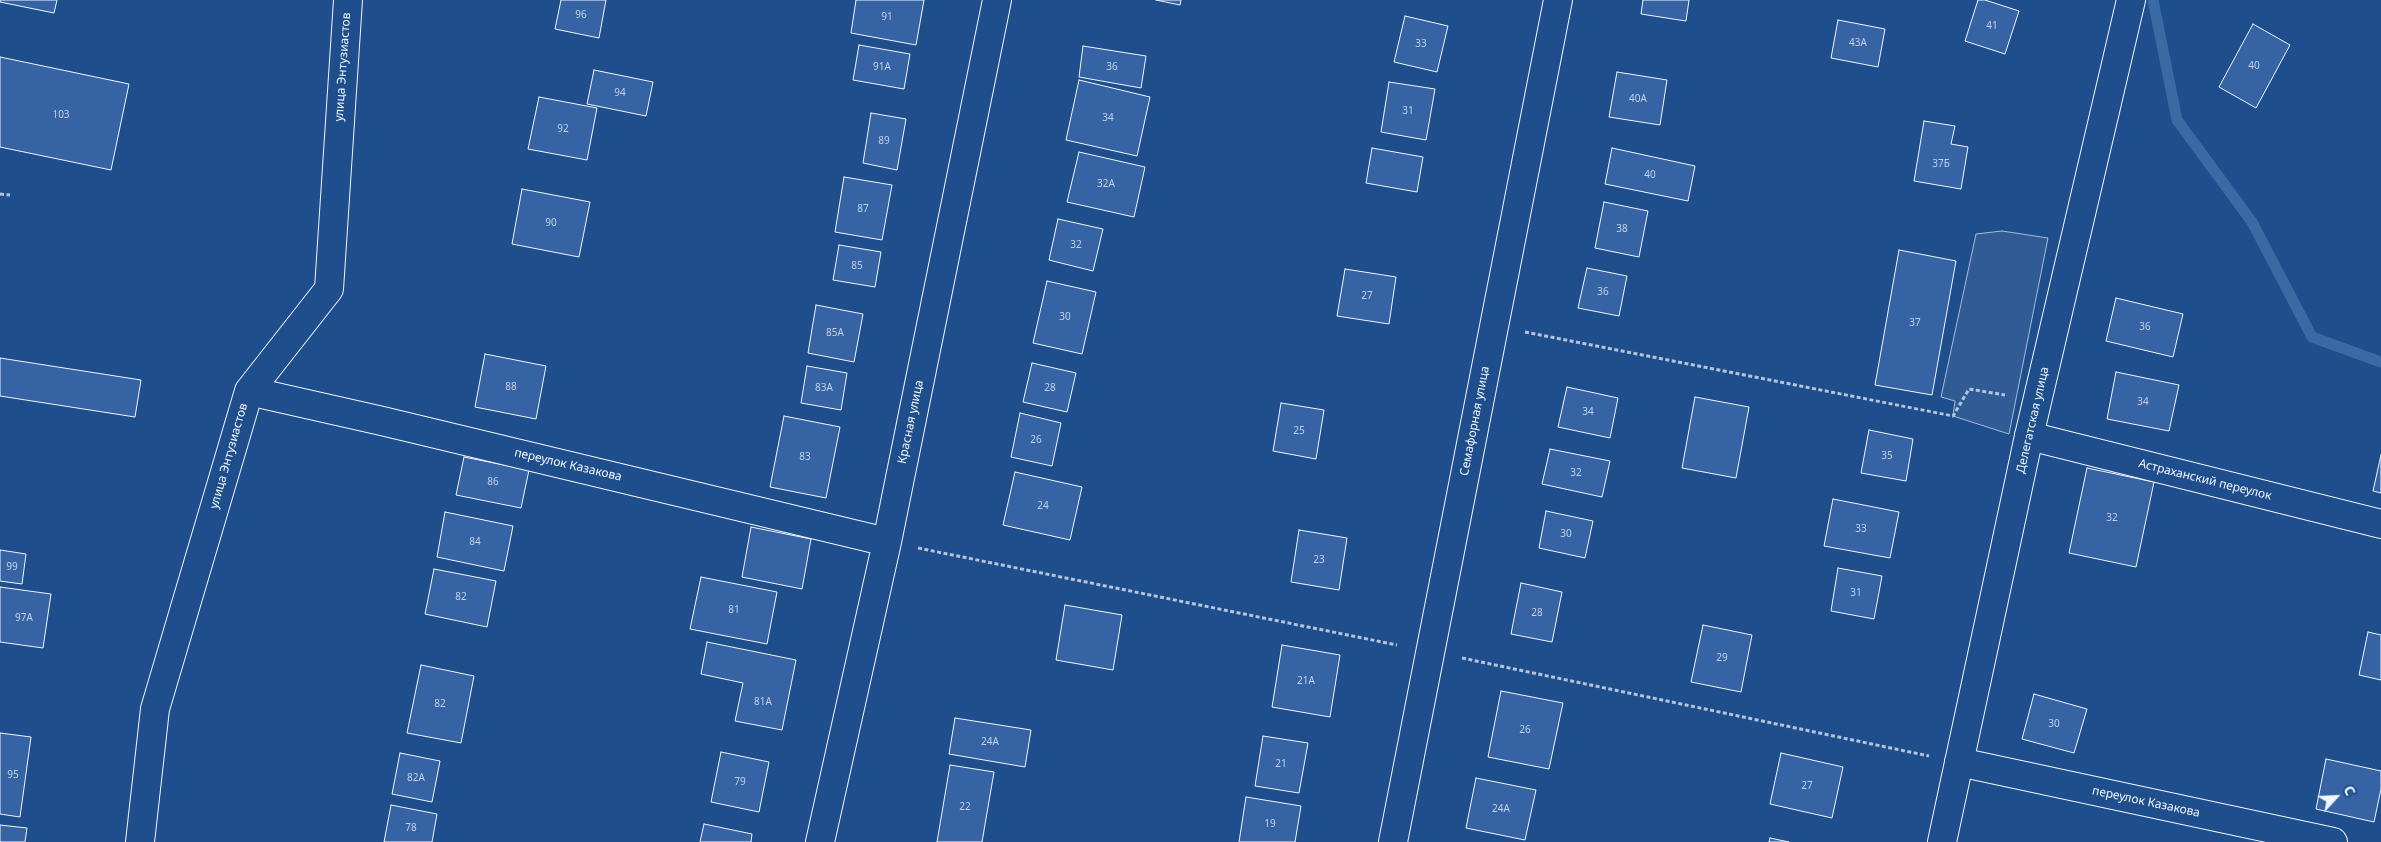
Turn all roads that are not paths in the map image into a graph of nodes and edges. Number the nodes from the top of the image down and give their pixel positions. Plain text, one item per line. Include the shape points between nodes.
1 (348, 0) edge
2 (997, 0) edge
3 (1558, 0) edge
4 (2131, 0) edge
5 (249, 392) junction
6 (2029, 436) junction
7 (2381, 524) edge
8 (887, 542) junction
9 (1958, 762) junction
10 (140, 842) edge
11 (820, 842) edge
12 (1392, 842) edge
13 (1942, 842) edge
14 (2333, 842) edge

1 - 5 street, улица Энтузиастов via 329,289
2 - 8 street, Красная улица
3 - 12 street, Семафорная улица
4 - 6 street, Делегатская улица
5 - 8 street, переулок Казакова
5 - 10 street, улица Энтузиастов via 155,709
6 - 7 street, Астраханский переулок
6 - 9 street, Делегатская улица
8 - 11 street, Красная улица
9 - 13 street, Делегатская улица
9 - 14 street, переулок Казакова

